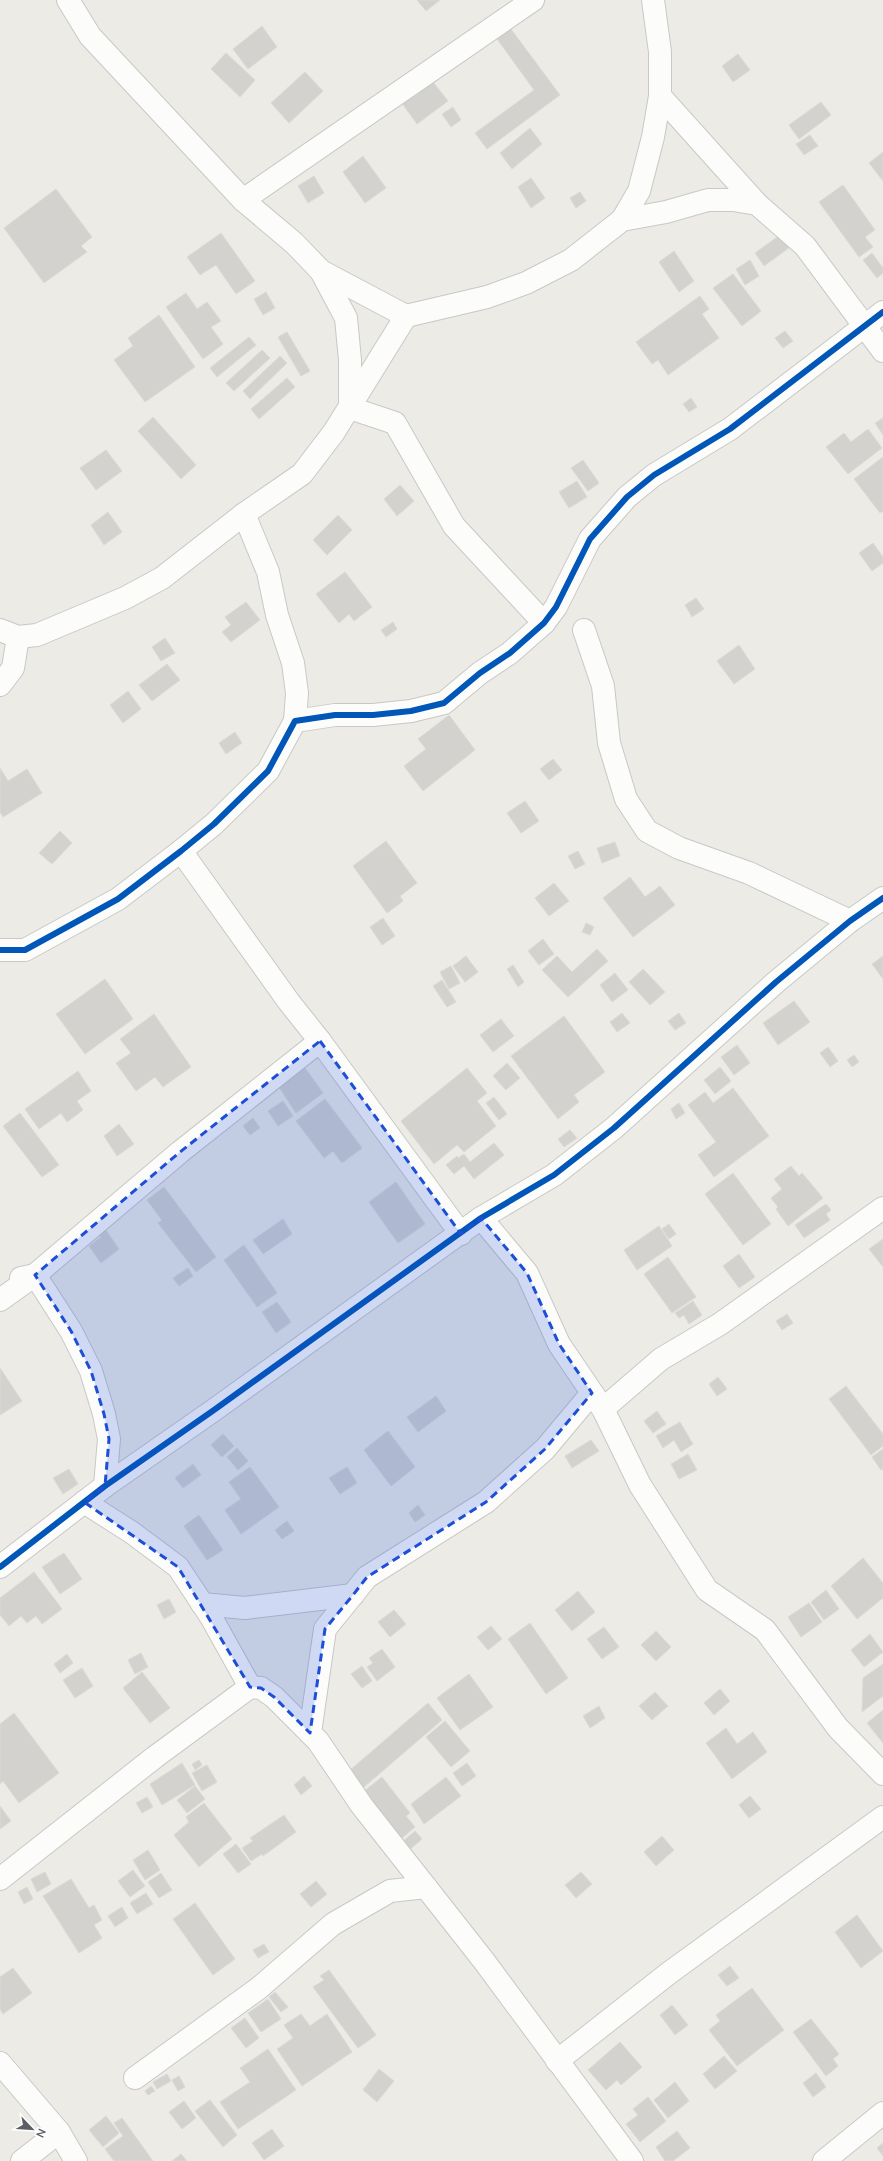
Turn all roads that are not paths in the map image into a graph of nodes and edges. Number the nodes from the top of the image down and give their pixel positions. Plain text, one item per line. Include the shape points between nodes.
1 (68, 0) edge
2 (532, 0) edge
3 (653, 0) edge
4 (660, 96) junction
5 (243, 200) junction
6 (757, 204) junction
7 (622, 220) junction
8 (321, 270) junction
9 (883, 312) edge
10 (406, 316) junction
11 (865, 325) junction
12 (883, 351) edge
13 (350, 408) junction
14 (244, 514) junction
15 (544, 623) junction
16 (584, 630) dead end
17 (9, 633) edge
18 (0, 685) edge
19 (295, 721) junction
20 (181, 851) junction
21 (883, 898) edge
22 (850, 921) junction
23 (0, 950) edge
24 (320, 1041) junction
25 (883, 1208) edge
26 (481, 1218) junction
27 (460, 1234) junction
28 (35, 1275) junction
29 (0, 1283) edge
30 (0, 1300) edge
31 (598, 1401) junction
32 (105, 1486) junction
33 (84, 1502) junction
34 (0, 1567) edge
35 (353, 1594) junction
36 (202, 1604) junction
37 (250, 1686) junction
38 (310, 1733) junction
39 (883, 1774) edge
40 (883, 1817) edge
41 (0, 1879) edge
42 (426, 1887) junction
43 (557, 2061) junction
44 (0, 2063) edge
45 (135, 2078) dead end
46 (883, 2113) edge
47 (59, 2132) junction
48 (22, 2161) edge
49 (76, 2161) edge
50 (632, 2161) edge
51 (824, 2161) edge

1 - 5 street via 90,36
2 - 5 street
3 - 4 street via 660,52
4 - 6 street
4 - 7 street via 653,137 639,191
5 - 8 street via 294,243
6 - 7 street via 733,200 708,200 666,212
6 - 11 street via 805,246
7 - 10 street via 571,260 526,283 487,297
8 - 10 street
8 - 13 street via 346,318 350,360
9 - 11 street
10 - 13 street
11 - 12 street
11 - 15 street via 730,429 654,475 627,497 590,539 556,607
13 - 14 street via 302,474
13 - 15 street via 395,423 454,526
14 - 17 street via 162,578 125,598 37,635
14 - 19 street via 268,572 277,615 293,663 297,693
15 - 19 street via 510,653 480,673 444,703 411,712 335,715
16 - 22 street via 603,686 609,743 626,799 647,831 680,848 749,873
17 - 18 street via 14,668
19 - 20 street via 268,771 214,824
20 - 23 street via 111,903 25,950
20 - 24 street
21 - 22 street
22 - 26 street via 776,982 614,1128 554,1175
24 - 27 street
24 - 28 street via 180,1152
25 - 31 street via 720,1324
26 - 27 street
26 - 31 street via 527,1273 559,1344
27 - 32 street
28 - 29 street
28 - 30 street
28 - 32 street via 71,1331 91,1371 109,1439
31 - 35 street via 486,1502 367,1577
31 - 39 street via 640,1485 707,1590 765,1630 838,1728
32 - 33 street
33 - 34 street
33 - 36 street via 131,1532 178,1567
35 - 36 street via 245,1608
35 - 38 street via 325,1629
36 - 37 street
37 - 38 street via 261,1688 274,1698
37 - 41 street
38 - 42 street via 362,1806
40 - 43 street via 669,1973
42 - 43 street
42 - 45 street via 390,1891 334,1924 259,1988
43 - 50 street
44 - 47 street
46 - 51 street
47 - 48 street
47 - 49 street

